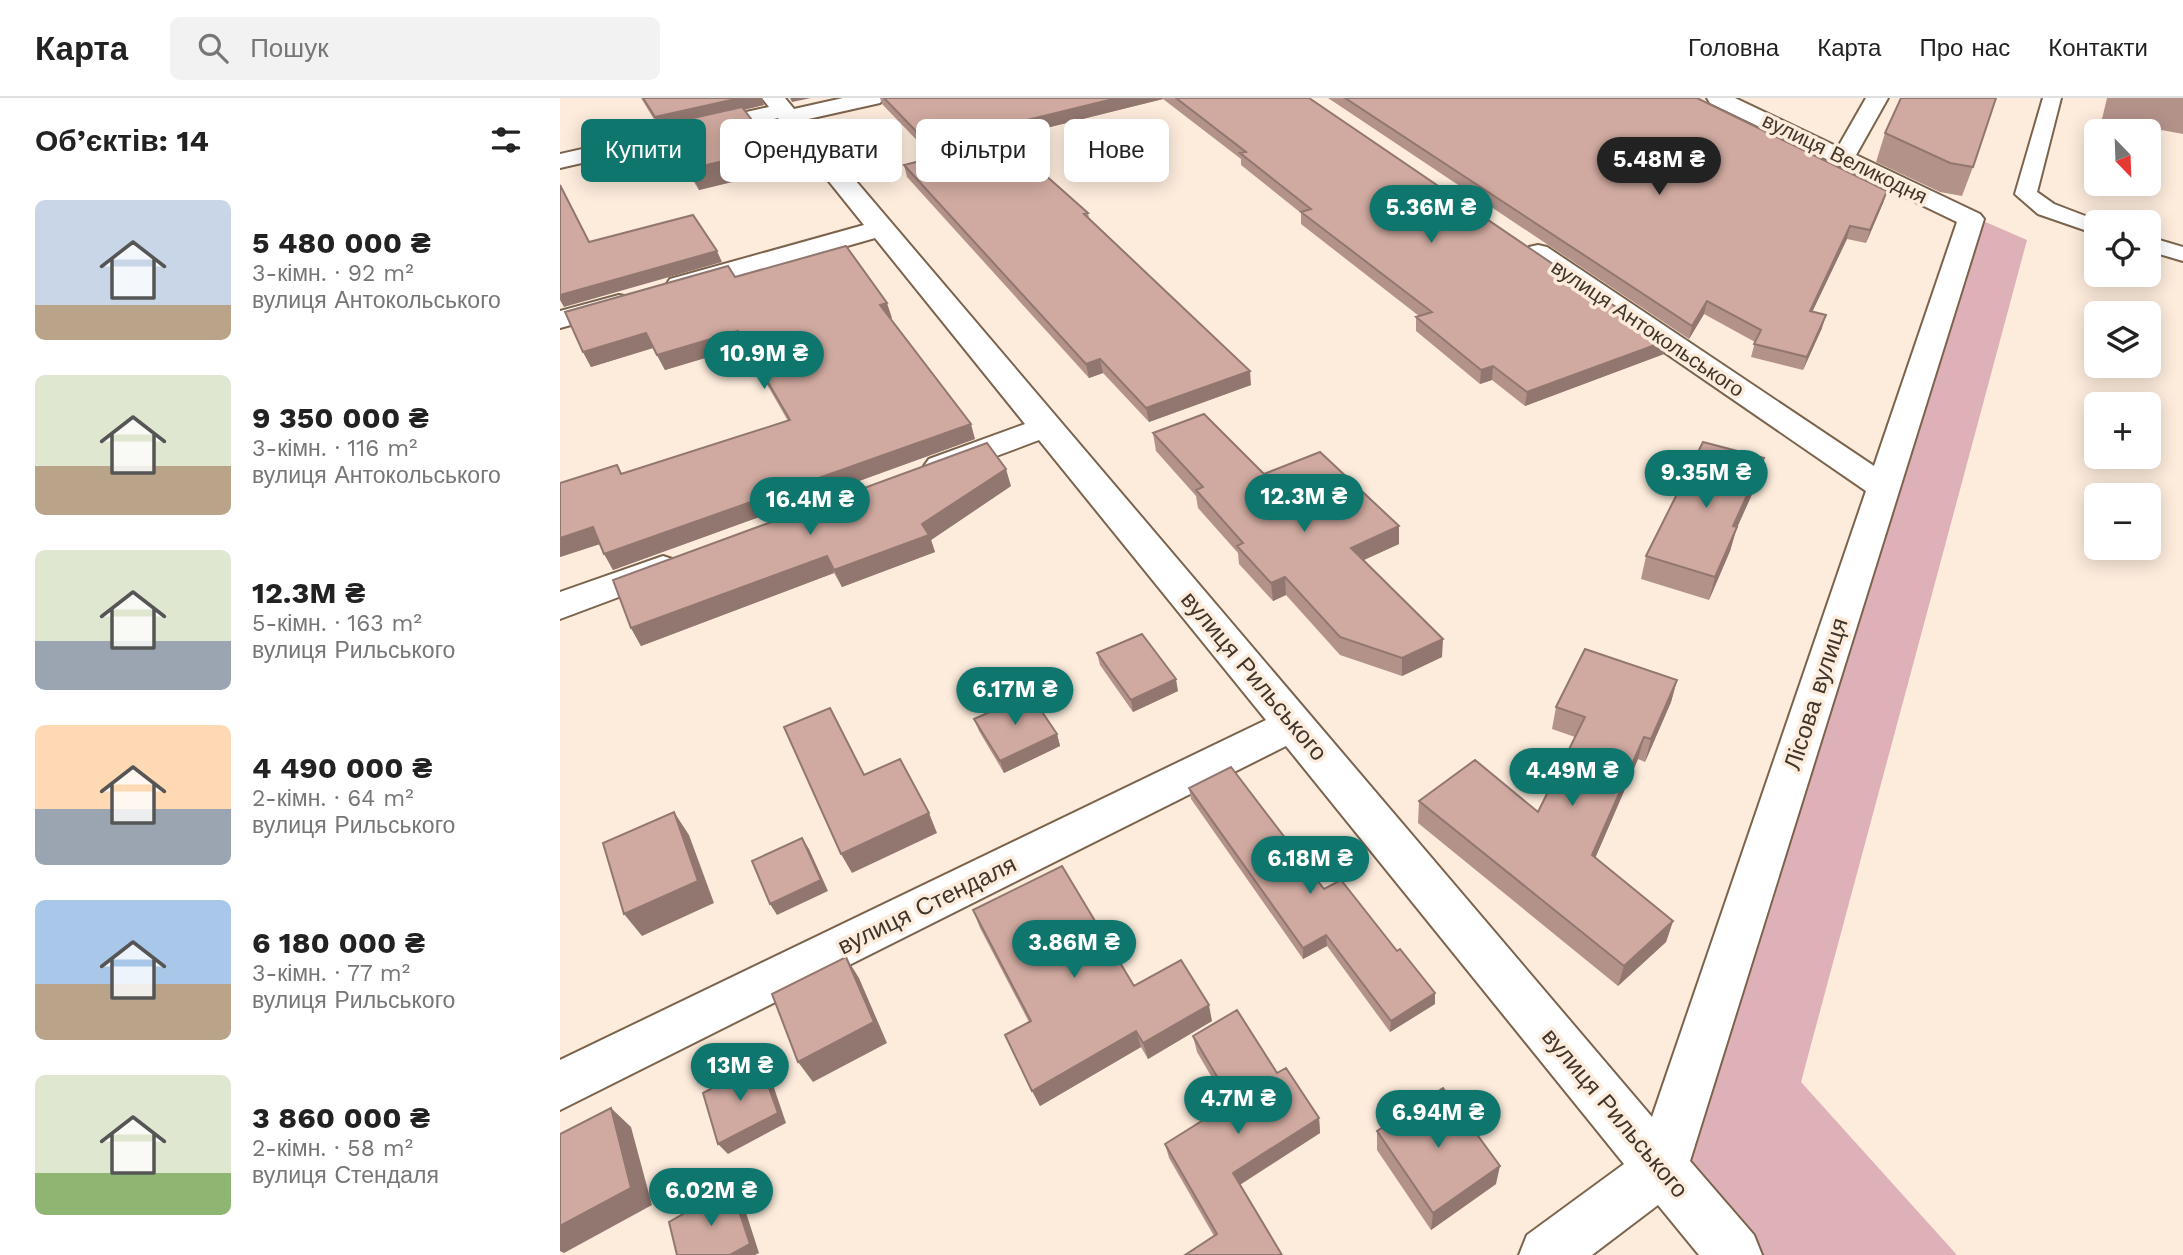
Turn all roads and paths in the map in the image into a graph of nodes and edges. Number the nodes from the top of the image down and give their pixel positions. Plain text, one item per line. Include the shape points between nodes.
1 (873, 98) edge
2 (1718, 98) edge
3 (1877, 98) edge
4 (2052, 98) edge
5 (782, 108) edge
6 (1843, 158) junction
7 (560, 160) edge
8 (1971, 219) joint
9 (2084, 223) edge
10 (881, 228) junction
11 (1516, 239) edge
12 (2161, 248) edge
13 (2183, 254) edge
14 (560, 320) edge
15 (1046, 427) junction
16 (906, 479) edge
17 (1884, 488) junction
18 (688, 559) edge
19 (560, 606) edge
20 (1294, 724) junction
21 (560, 1086) edge
22 (1661, 1169) junction
23 (1547, 1255) edge
24 (1734, 1255) edge

1 - 5 street
2 - 6 street, вулиця Великодня
3 - 6 street
4 - 9 lane via 2026,194 2046,209
5 - 7 street
5 - 10 street, вулиця Рильського
6 - 8 street, вулиця Великодня
8 - 17 street, Лісова вулиця
10 - 14 street
10 - 15 street, вулиця Рильського
11 - 17 street, вулиця Антокольського
12 - 13 lane
15 - 16 street
15 - 20 street, вулиця Рильського
17 - 22 street, Лісова вулиця
18 - 19 street
20 - 21 street, вулиця Стендаля
20 - 22 street, вулиця Рильського
22 - 23 street
22 - 24 street, вулиця Рильського

